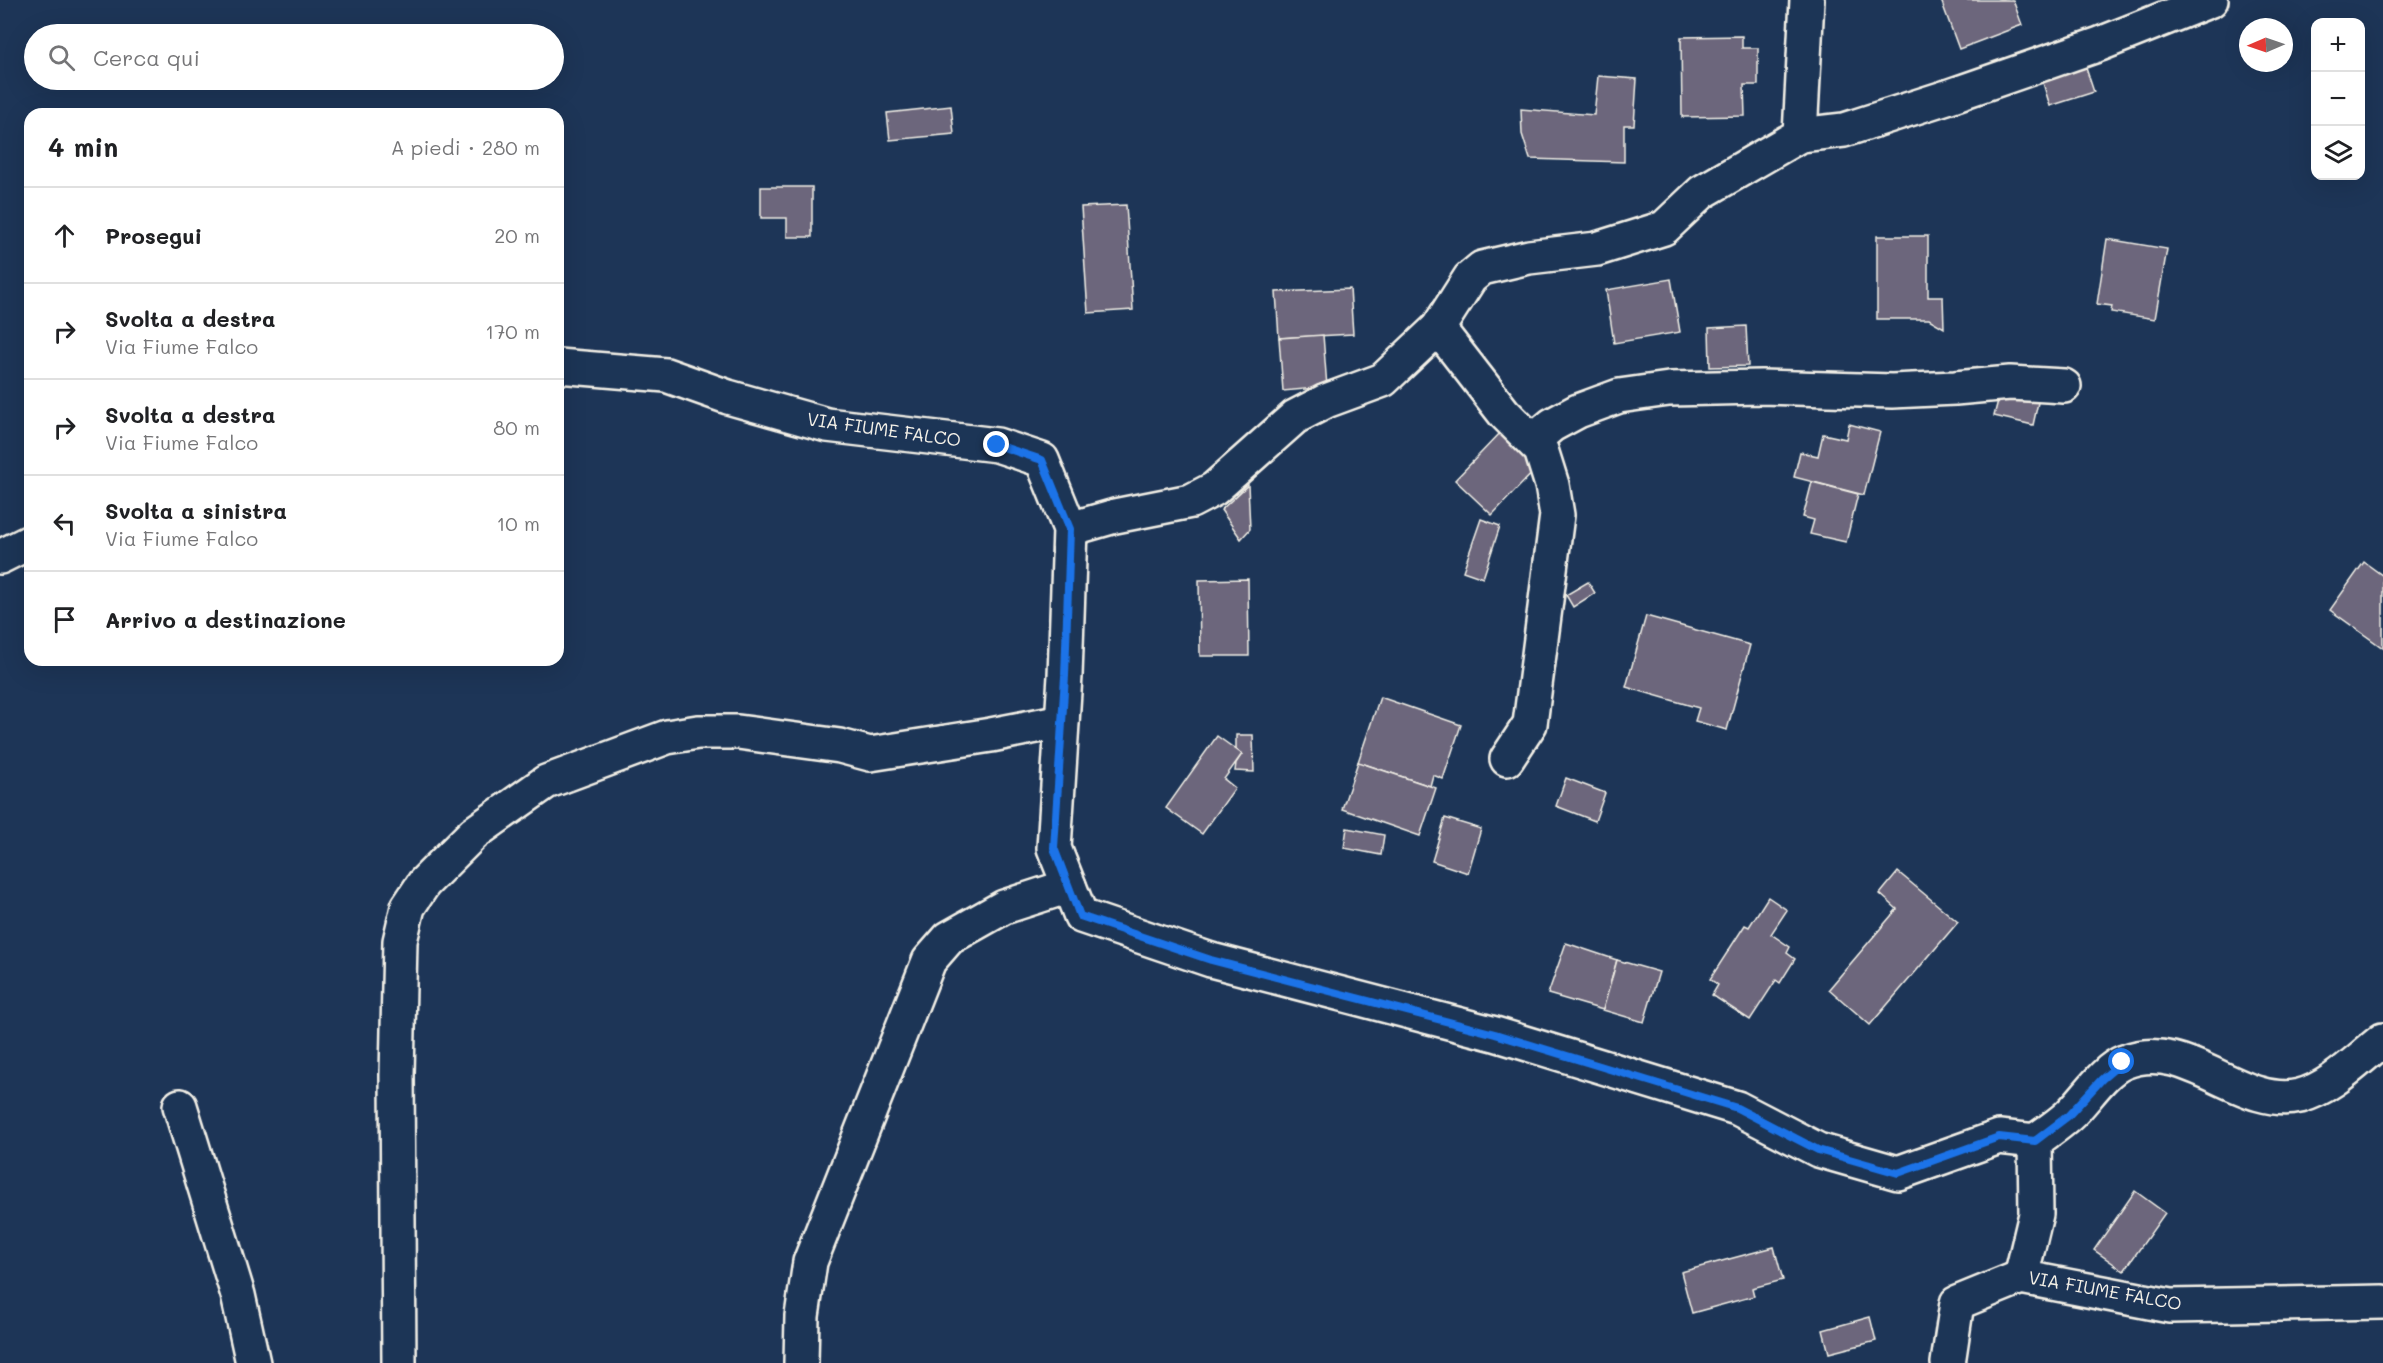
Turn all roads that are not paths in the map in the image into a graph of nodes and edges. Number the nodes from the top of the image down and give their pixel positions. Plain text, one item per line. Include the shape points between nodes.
1 (1807, 0) edge
2 (2211, 0) edge
3 (1800, 135) junction
4 (1438, 328) junction
5 (564, 366) edge
6 (2064, 386) dead end
7 (1533, 441) junction
8 (1070, 529) junction
9 (24, 545) edge
10 (0, 557) edge
11 (1062, 722) junction
12 (1507, 759) dead end
13 (1069, 886) junction
14 (2383, 1040) edge
15 (180, 1106) dead end
16 (2035, 1141) junction
17 (2021, 1277) junction
18 (2383, 1302) edge
19 (254, 1363) edge
20 (399, 1363) edge
21 (801, 1363) edge
22 (1948, 1363) edge

1 - 3 street
2 - 3 street via 2100,44 1947,97 1844,130
3 - 4 street via 1702,192 1664,228 1597,249 1529,257 1482,268 1470,278
4 - 7 street via 1504,413
4 - 8 street via 1383,380 1326,400 1295,417 1214,489 1191,501
5 - 8 street, VIA FIUME FALCO via 666,375 827,425 997,445 1042,460
6 - 7 street via 2010,383 1892,391 1669,389 1619,396 1578,411
7 - 12 street via 1547,467 1557,515 1530,724
8 - 11 street, VIA FIUME FALCO
9 - 10 street
11 - 13 street, VIA FIUME FALCO via 1054,848
11 - 20 street via 870,754 738,732 667,737 546,782 474,833 413,899 400,941
13 - 16 street, VIA FIUME FALCO via 1080,916 1211,960 1495,1034 1737,1108 1818,1150 1898,1173 1999,1137
13 - 21 street via 1004,906 949,938 929,961 810,1262 802,1316
14 - 16 street via 2329,1082 2299,1096 2273,1096 2241,1088 2198,1066 2169,1058 2147,1056 2122,1062 2068,1116
15 - 19 street via 238,1294
16 - 17 street, VIA FIUME FALCO via 2036,1214
17 - 18 street, VIA FIUME FALCO via 2170,1306
17 - 22 street via 1957,1303

